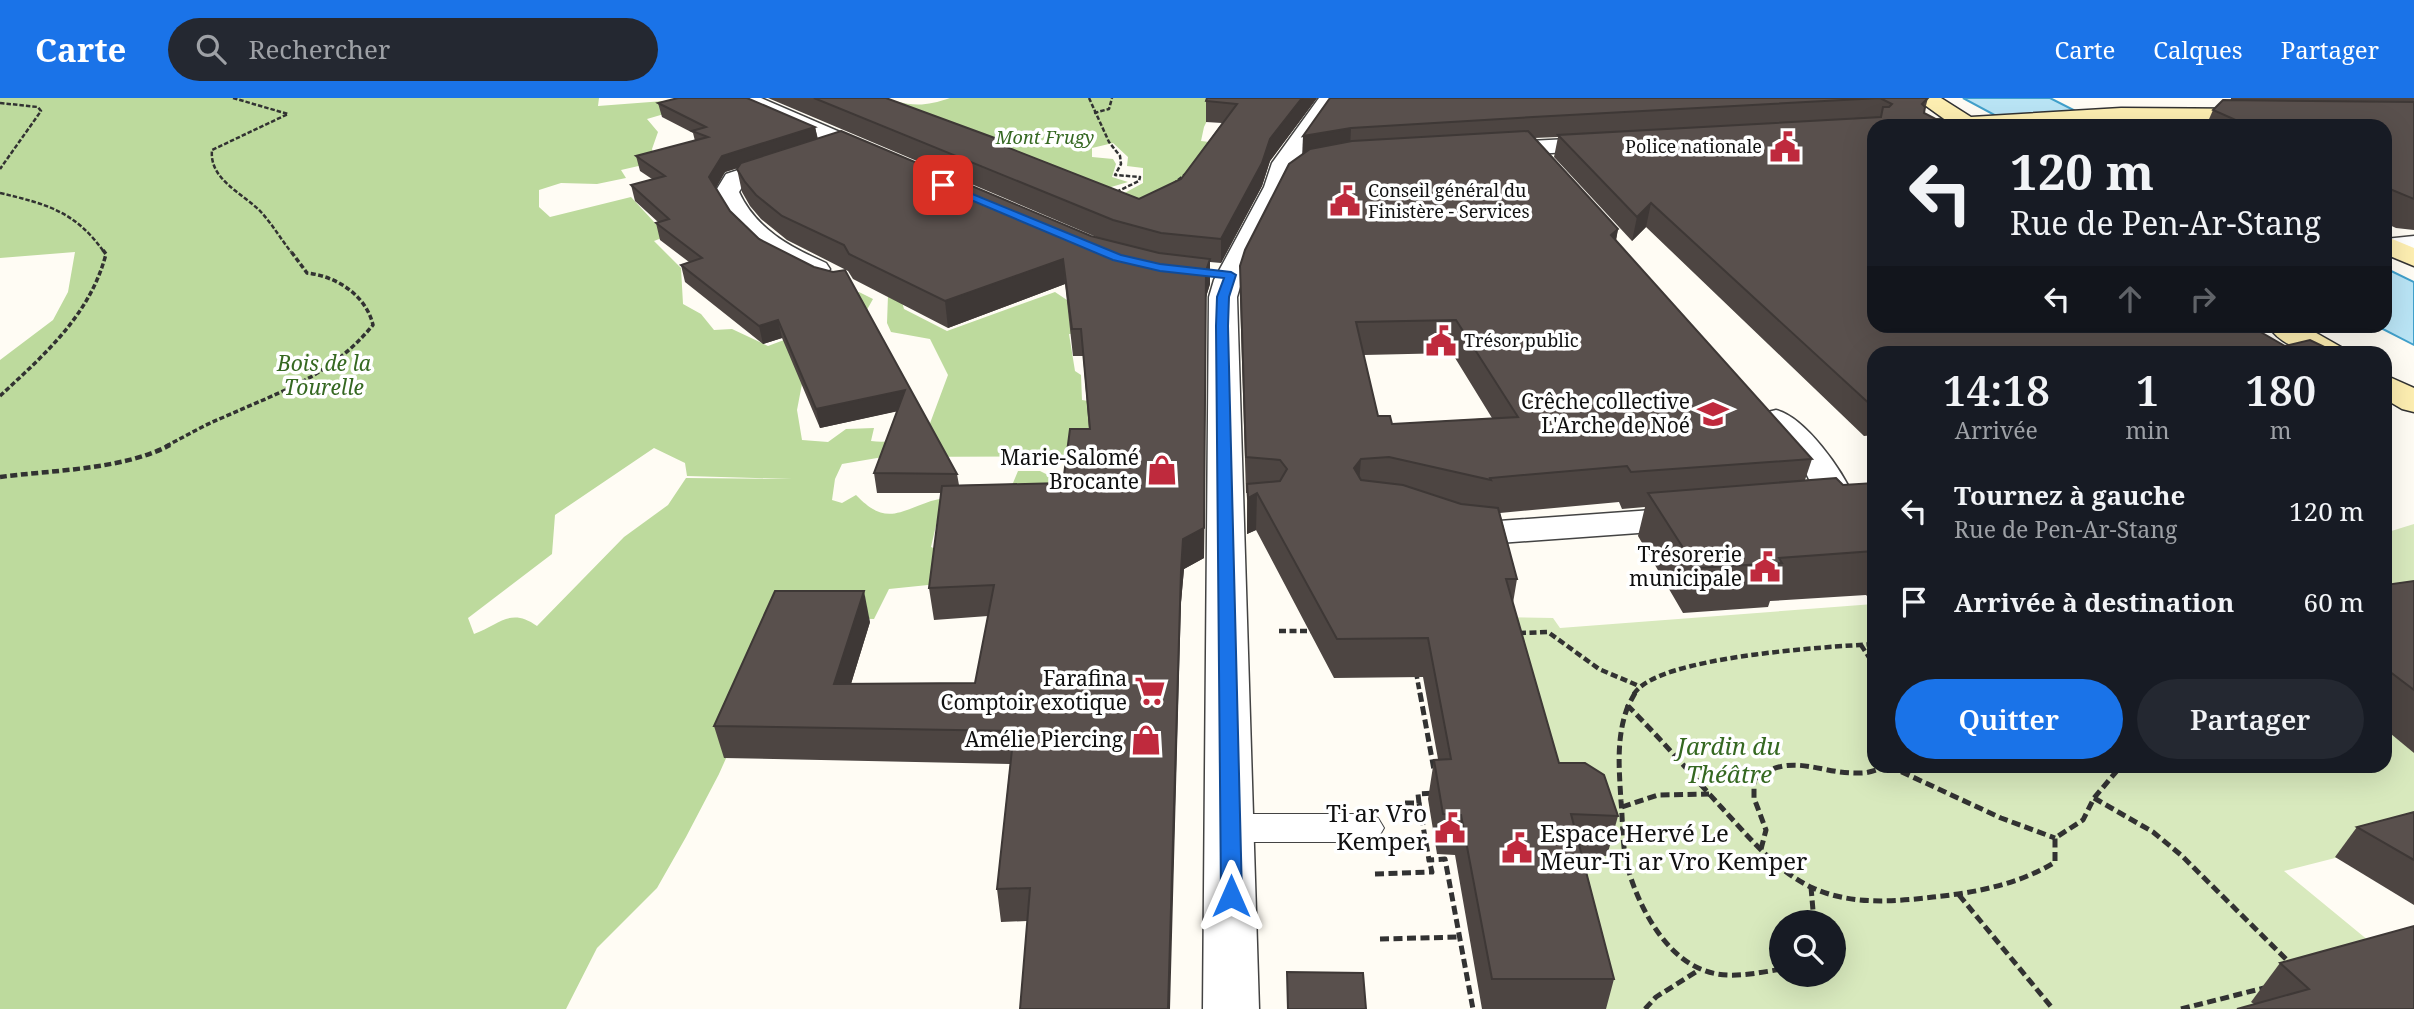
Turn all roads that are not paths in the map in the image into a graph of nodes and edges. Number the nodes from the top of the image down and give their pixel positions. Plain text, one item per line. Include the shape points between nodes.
1 (743, 98) edge
2 (1330, 98) edge
3 (1926, 98) edge
4 (2087, 107) edge
5 (2121, 115) junction
6 (2276, 117) edge
7 (1959, 119) edge
8 (2021, 119) edge
9 (2129, 119) edge
10 (846, 143) junction
11 (1626, 143) edge
12 (1530, 148) junction
13 (1465, 152) edge
14 (898, 165) edge
15 (1553, 173) edge
16 (837, 279) edge
17 (2295, 333) edge
18 (2317, 346) edge
19 (2392, 389) edge
20 (2414, 402) edge
21 (1762, 405) edge
22 (1780, 512) edge
23 (1426, 515) edge
24 (1733, 515) edge
25 (1231, 828) junction
26 (1365, 828) dead end
27 (1231, 1009) edge

1 - 10 street
2 - 25 street via 1307,154 1276,187 1220,274 1245,506 1228,632
3 - 7 main road
4 - 5 main road
4 - 8 main road
5 - 6 main road
5 - 9 main road
10 - 14 street
10 - 16 street via 747,174 735,179 727,192 756,234 788,256
11 - 12 street
12 - 13 street
12 - 15 street
17 - 18 main road
19 - 20 main road
21 - 22 street via 1828,479 1836,498 1818,509
23 - 24 street via 1457,527 1499,532
25 - 26 lane
25 - 27 street

